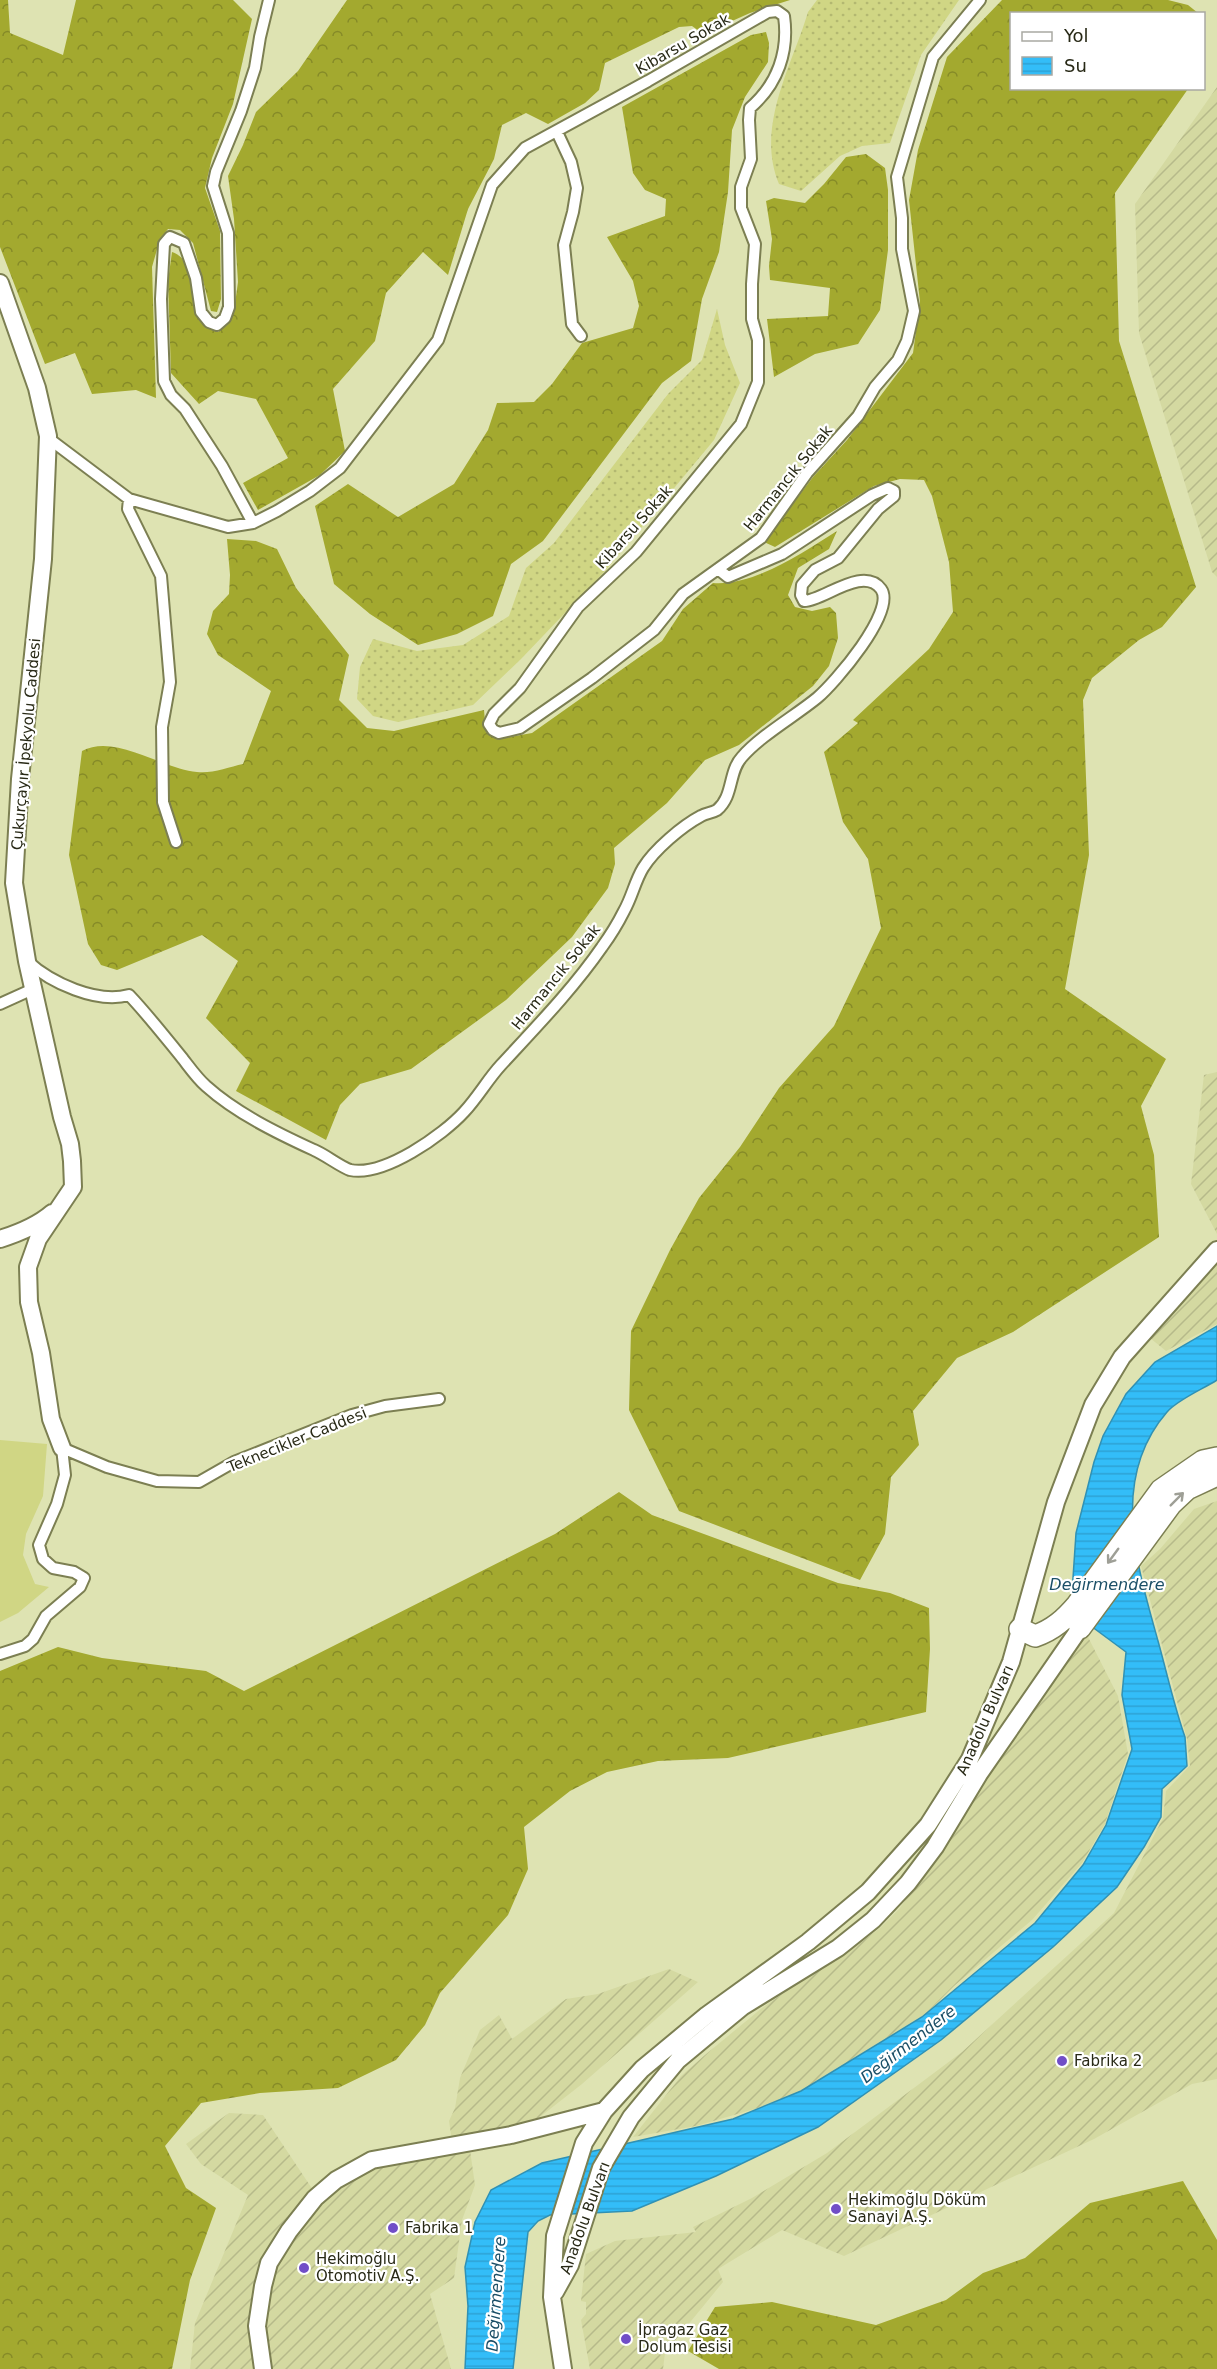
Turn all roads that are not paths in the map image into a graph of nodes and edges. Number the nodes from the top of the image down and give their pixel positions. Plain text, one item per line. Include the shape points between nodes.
1 (269, 0) edge
2 (980, 0) edge
3 (556, 132) junction
4 (0, 283) edge
5 (581, 336) dead end
6 (48, 438) junction
7 (129, 499) junction
8 (253, 523) junction
9 (718, 569) junction
10 (176, 842) dead end
11 (27, 961) junction
12 (33, 989) junction
13 (0, 1004) edge
14 (63, 1204) junction
15 (0, 1239) edge
16 (1217, 1250) edge
17 (439, 1400) dead end
18 (62, 1448) junction
19 (1217, 1458) edge
20 (1217, 1475) edge
21 (1073, 1623) junction
22 (1020, 1629) junction
23 (0, 1654) edge
24 (604, 2111) junction
25 (552, 2296) junction
26 (263, 2369) edge
27 (563, 2369) edge

1 - 8 street via 255,68 213,186 228,233 229,307 217,325 205,317 184,243 170,237 164,244 161,299 164,381 222,466
2 - 9 street, Harmancık Sokak via 933,57 897,177 902,249 914,311 907,341 858,416 807,473 761,538
3 - 5 street via 571,162 577,188 564,245 572,324
3 - 8 street, Kibarsu Sokak via 525,148 492,185 438,340 340,468 310,491
3 - 9 street, Kibarsu Sokak via 768,12 777,11 784,16 784,48 776,77 750,108 751,159 741,187 741,208 755,244 752,319 758,340 758,381 741,424 636,552 578,607 520,688 494,714 489,724 493,730 499,734 520,728 592,678 654,630 683,594
4 - 6 street, Çukurçayır İpekyolu Caddesi via 38,388
6 - 7 street, Kibarsu Sokak
6 - 11 street, Çukurçayır İpekyolu Caddesi via 43,559 20,779 14,883
7 - 8 street, Kibarsu Sokak via 228,526
7 - 10 street via 128,509 160,576 170,682 162,728 163,802
9 - 11 street, Harmancık Sokak via 728,577 782,554 872,495 888,488 894,491 894,496 837,558 815,570 802,585 804,601 812,601 847,582 881,588 883,610 857,652 818,696 743,755 734,768 725,801 715,812 702,814 644,866 625,911 601,948 464,1112 424,1145 398,1160 379,1168 350,1170 297,1142 204,1085 129,995 98,997 65,986
11 - 12 street, Çukurçayır İpekyolu Caddesi
12 - 13 street
12 - 14 street, Çukurçayır İpekyolu Caddesi via 70,1144 73,1187
14 - 15 street via 45,1220
14 - 18 street via 38,1239 28,1267 29,1302 51,1419
16 - 22 street, Anadolu Bulvarı via 1122,1357 1093,1405 1056,1502
17 - 18 street, Teknecikler Caddesi via 352,1414 234,1462 199,1482 157,1481
18 - 23 street via 65,1475 39,1545 43,1559 53,1568 84,1578 80,1587 45,1616 33,1639 25,1646
19 -> 21 highway via 1203,1461 1161,1490
21 -> 20 highway via 1171,1504 1187,1489
21 - 22 highway via 1035,1636
21 - 25 street, Anadolu Bulvarı via 935,1847 908,1883 873,1920 838,1948 742,2007 678,2060 631,2118 601,2168 570,2265
22 - 24 street, Anadolu Bulvarı via 1011,1662 970,1759 928,1825 868,1892 808,1942 707,2015 642,2069
24 - 25 street, Anadolu Bulvarı via 584,2143 555,2236
24 - 26 street via 511,2135 372,2160 336,2180 315,2198 269,2263 257,2326
25 - 27 street, Anadolu Bulvarı

